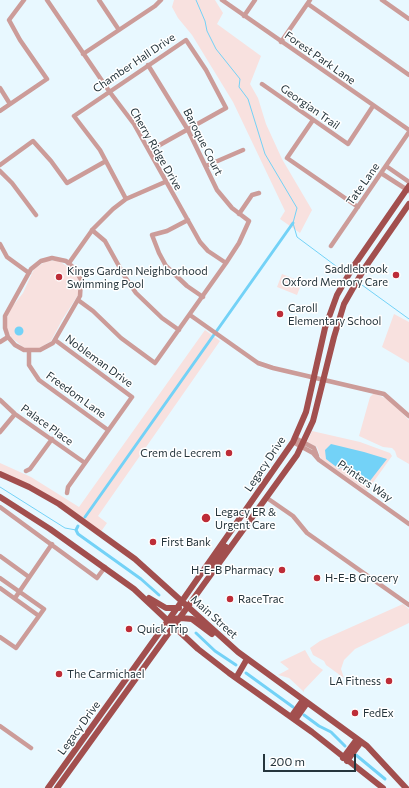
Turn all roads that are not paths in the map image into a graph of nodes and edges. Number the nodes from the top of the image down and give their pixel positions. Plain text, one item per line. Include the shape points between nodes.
1 (24, 0) edge
2 (47, 0) edge
3 (99, 0) edge
4 (160, 0) edge
5 (222, 0) edge
6 (255, 0) edge
7 (382, 0) edge
8 (309, 2) edge
9 (244, 16) junction
10 (409, 18) edge
11 (119, 30) junction
12 (281, 42) junction
13 (83, 54) junction
14 (148, 65) junction
15 (409, 75) edge
16 (262, 84) dead end
17 (0, 88) edge
18 (109, 91) junction
19 (10, 104) junction
20 (373, 106) junction
21 (0, 111) edge
22 (313, 120) junction
23 (188, 130) junction
24 (409, 131) edge
25 (243, 150) dead end
26 (149, 151) junction
27 (106, 161) junction
28 (0, 166) edge
29 (206, 166) junction
30 (386, 166) junction
31 (0, 171) edge
32 (395, 172) junction
33 (381, 173) junction
34 (390, 179) junction
35 (165, 182) junction
36 (409, 182) edge
37 (408, 189) edge
38 (259, 193) dead end
39 (126, 199) junction
40 (409, 204) edge
41 (358, 207) junction
42 (239, 214) junction
43 (36, 215) dead end
44 (188, 220) junction
45 (92, 230) junction
46 (0, 244) edge
47 (331, 246) dead end
48 (69, 263) junction
49 (226, 263) junction
50 (356, 263) junction
51 (364, 269) junction
52 (29, 273) junction
53 (203, 296) junction
54 (78, 300) junction
55 (0, 314) edge
56 (190, 315) junction
57 (6, 316) junction
58 (179, 330) junction
59 (8, 337) junction
60 (55, 340) junction
61 (0, 342) edge
62 (30, 351) junction
63 (314, 378) junction
64 (324, 380) junction
65 (0, 400) edge
66 (15, 414) junction
67 (409, 416) edge
68 (108, 430) junction
69 (0, 432) edge
70 (52, 439) junction
71 (294, 440) junction
72 (303, 445) junction
73 (85, 463) junction
74 (26, 471) dead end
75 (0, 474) edge
76 (258, 491) junction
77 (67, 493) dead end
78 (0, 497) edge
79 (267, 498) junction
80 (0, 507) edge
81 (409, 524) edge
82 (52, 544) junction
83 (226, 547) junction
84 (0, 556) edge
85 (105, 567) junction
86 (29, 577) junction
87 (0, 578) edge
88 (120, 578) junction
89 (0, 588) edge
90 (19, 592) junction
91 (15, 598) junction
92 (182, 601) junction
93 (408, 603) edge
94 (189, 607) junction
95 (177, 608) junction
96 (39, 616) junction
97 (181, 618) junction
98 (168, 620) junction
99 (175, 627) junction
100 (0, 637) edge
101 (238, 652) junction
102 (248, 660) junction
103 (129, 676) junction
104 (237, 676) junction
105 (136, 680) junction
106 (305, 701) junction
107 (293, 718) junction
108 (0, 726) edge
109 (89, 732) junction
110 (95, 736) junction
111 (359, 740) junction
112 (31, 748) dead end
113 (345, 759) junction
114 (50, 787) edge
115 (57, 788) edge
116 (383, 788) edge
117 (406, 788) edge

1 - 19 street via 9,20 47,79
2 - 13 street, Cherry Ridge Drive
3 - 11 street
4 - 11 street
5 - 9 street, Forest Park Lane
6 - 9 street
7 - 10 street
8 - 12 street
8 - 15 street
9 - 12 street, Forest Park Lane
11 - 13 street
12 - 20 street, Forest Park Lane
13 - 18 street, Cherry Ridge Drive
14 - 18 street, Chamber Hall Drive
14 - 23 street, Baroque Court
14 - 23 street, Chamber Hall Drive via 186,40 206,70 226,108
16 - 22 street, Georgian Trail
17 - 19 street
18 - 26 street, Cherry Ridge Drive via 134,124
18 - 27 street, Chamber Hall Drive via 74,116
19 - 21 street
20 - 22 street, Georgian Trail via 348,144
20 - 24 street, Forest Park Lane
22 - 41 street via 287,158
23 - 26 street, Chamber Hall Drive
23 - 29 street, Baroque Court
24 - 30 street, Tate Lane
25 - 29 street
26 - 35 street, Cherry Ridge Drive
27 - 28 street via 66,183 33,141
27 - 39 street
29 - 42 street, Baroque Court via 220,195
30 - 32 street
30 - 33 street, Tate Lane
31 - 43 street
32 - 34 street
32 - 36 street
33 - 34 street
33 - 41 street, Tate Lane
34 - 37 street
35 - 39 street
35 - 44 street, Cherry Ridge Drive
37 - 50 main road, Legacy Drive
38 - 42 street via 252,195
39 - 45 street via 101,219
40 - 51 main road, Legacy Drive
41 - 47 street, Tate Lane
42 - 49 street, Baroque Court via 249,221
44 - 49 street, Cherry Ridge Drive via 200,242
44 - 53 street via 167,231 152,235 166,266 187,286
45 - 48 street
45 - 58 street via 106,242 136,293
46 - 52 street via 7,258
48 - 52 street via 56,258 46,259 37,263
48 - 54 street via 81,280
49 - 53 street
50 - 51 main road
50 - 63 main road, Legacy Drive via 344,281 332,308
51 - 64 main road, Legacy Drive via 340,315
52 - 57 street
53 - 56 street
54 - 58 street via 120,338 155,363
54 - 60 street via 65,318
55 - 57 street
56 - 58 street
56 - 63 street via 258,363
57 - 59 street via 4,328
59 - 61 street
59 - 62 street via 19,348
60 - 62 street via 40,350
60 - 68 street, Nobleman Drive via 132,397
62 - 68 street, Freedom Lane via 29,365 39,380
63 - 64 street
63 - 71 main road, Legacy Drive via 306,412
64 - 67 street via 384,394
64 - 72 main road, Legacy Drive via 313,421
65 - 66 street, Palace Place
66 - 69 street
66 - 70 street, Palace Place
68 - 73 street
70 - 73 street, Palace Place
70 - 74 street via 30,470
71 - 72 street, Printers Way
71 - 76 main road, Legacy Drive
72 - 79 main road, Legacy Drive
72 - 81 street, Printers Way via 319,460
73 - 77 street
75 - 92 main road, Main Street via 58,504 135,559
76 - 79 main road
76 - 83 main road, Legacy Drive
78 - 85 main road
79 - 83 main road, Legacy Drive
79 - 93 street via 293,516 306,533
80 - 82 street
82 - 85 street via 97,578
82 - 86 street
83 - 92 main road, Legacy Drive
83 - 94 main road, Legacy Drive
84 - 86 street
85 - 88 main road
86 - 90 street
87 - 90 street
88 - 95 main road via 128,581 161,606
88 - 98 main road
89 - 91 street
90 - 91 street
90 - 96 street via 44,609
91 - 96 street
92 - 94 main road, Main Street
92 - 95 main road, Legacy Drive
94 - 95 main road
94 - 97 main road, Legacy Drive
94 - 101 main road, Main Street
95 - 98 main road, Legacy Drive
96 - 100 street via 16,648
97 - 98 main road
97 - 99 main road, Legacy Drive
97 - 101 main road via 196,621 227,647
98 - 99 main road
98 - 103 main road, Legacy Drive
99 - 104 main road via 198,649
99 - 105 main road, Legacy Drive
101 - 102 main road, Main Street
102 - 104 main road
102 - 106 main road, Main Street
103 - 105 main road
103 - 109 main road, Legacy Drive
104 - 107 main road
105 - 110 main road, Legacy Drive
106 - 107 main road
106 - 111 main road, Main Street
107 - 113 main road
108 - 112 street
109 - 110 main road
109 - 114 main road, Legacy Drive
110 - 115 main road, Legacy Drive
111 - 113 main road
111 - 117 main road, Main Street via 377,755
113 - 116 main road

